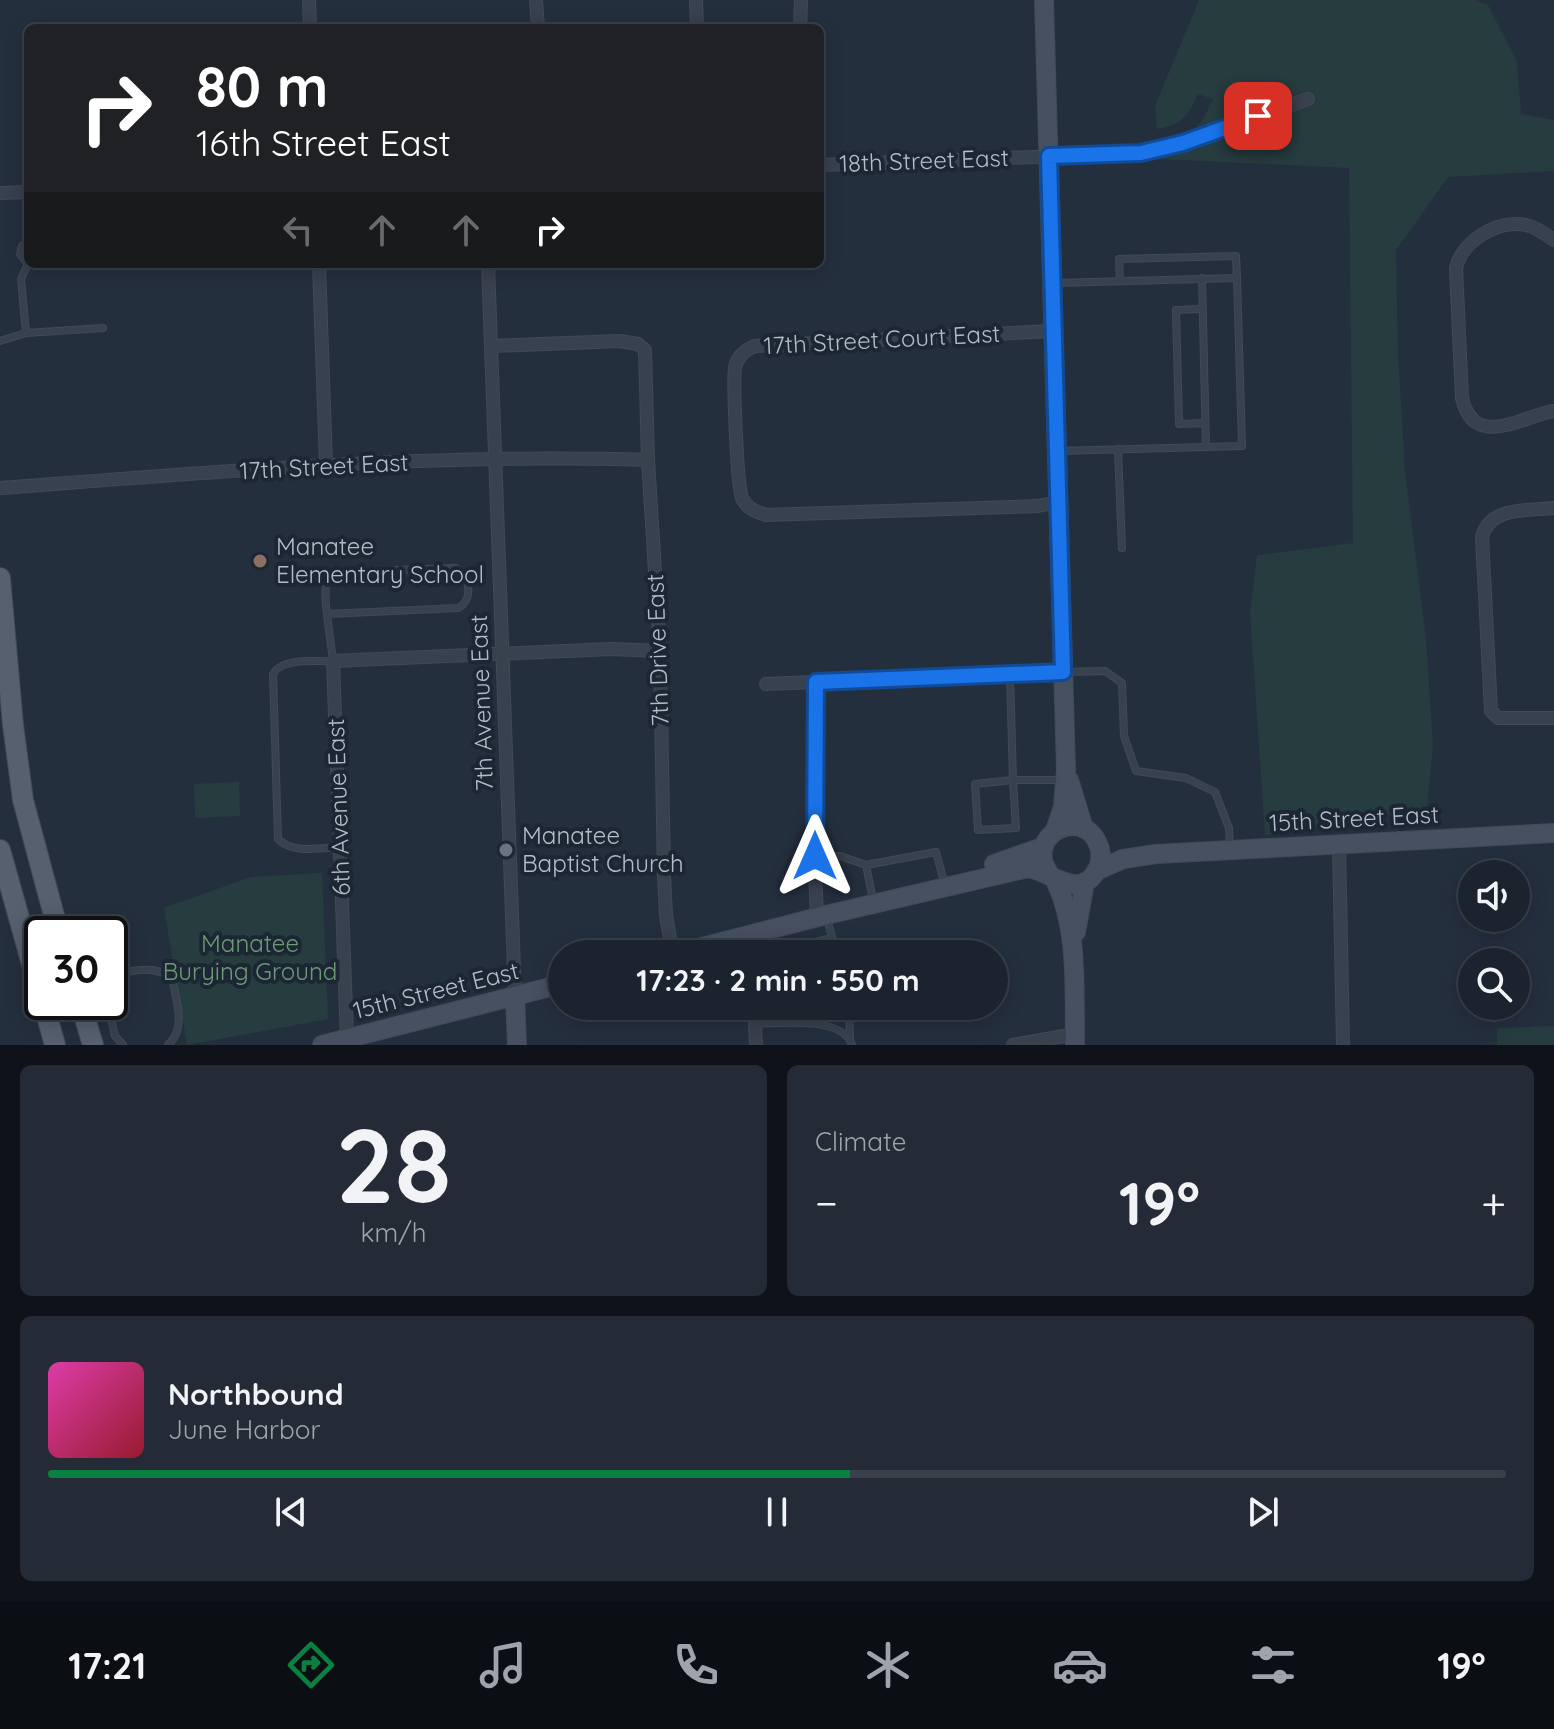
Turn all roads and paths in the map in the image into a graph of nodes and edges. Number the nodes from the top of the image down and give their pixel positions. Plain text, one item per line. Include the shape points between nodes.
1 (309, 0) edge
2 (536, 0) edge
3 (696, 0) edge
4 (801, 0) edge
5 (1044, 0) edge
6 (310, 24) edge
7 (538, 24) edge
8 (697, 24) edge
9 (800, 24) edge
10 (1308, 99) dead end
11 (1049, 156) junction
12 (824, 165) edge
13 (24, 192) edge
14 (0, 193) edge
15 (1554, 240) edge
16 (26, 268) edge
17 (319, 268) edge
18 (488, 268) edge
19 (1202, 278) junction
20 (1237, 278) junction
21 (1120, 281) junction
22 (1052, 283) junction
23 (1202, 309) junction
24 (103, 328) dead end
25 (1053, 331) junction
26 (26, 333) junction
27 (0, 341) edge
28 (492, 346) junction
29 (1554, 411) edge
30 (1205, 423) junction
31 (1206, 447) junction
32 (1118, 449) junction
33 (1057, 451) junction
34 (496, 460) junction
35 (648, 460) junction
36 (326, 465) junction
37 (0, 488) edge
38 (1058, 502) junction
39 (1554, 508) edge
40 (1122, 548) dead end
41 (0, 578) edge
42 (327, 614) junction
43 (660, 651) junction
44 (505, 654) junction
45 (333, 661) junction
46 (1063, 672) junction
47 (1010, 674) junction
48 (816, 682) junction
49 (766, 684) dead end
50 (1554, 718) edge
51 (6, 726) edge
52 (1066, 775) junction
53 (1013, 780) junction
54 (1055, 831) junction
55 (1554, 833) edge
56 (1090, 834) junction
57 (1339, 844) junction
58 (340, 847) junction
59 (1043, 847) junction
60 (1230, 849) junction
61 (0, 850) edge
62 (1156, 854) junction
63 (815, 856) junction
64 (866, 865) junction
65 (1052, 876) junction
66 (1091, 876) junction
67 (943, 878) junction
68 (927, 891) junction
69 (873, 904) junction
70 (54, 916) edge
71 (821, 916) junction
72 (773, 928) junction
73 (24, 936) edge
74 (832, 938) joint
75 (670, 940) edge
76 (754, 940) edge
77 (775, 940) edge
78 (825, 940) edge
79 (1072, 951) junction
80 (128, 972) edge
81 (548, 988) edge
82 (515, 996) junction
83 (48, 1020) edge
84 (85, 1020) edge
85 (111, 1020) edge
86 (755, 1020) edge
87 (786, 1020) edge
88 (850, 1020) edge
89 (786, 1023) junction
90 (755, 1024) junction
91 (347, 1038) junction
92 (1075, 1039) edge
93 (851, 1041) edge
94 (55, 1045) edge
95 (93, 1045) edge
96 (123, 1045) edge
97 (168, 1045) edge
98 (322, 1045) edge
99 (517, 1045) edge
100 (756, 1045) edge
101 (1013, 1045) edge
102 (1343, 1045) edge

1 - 6 street
2 - 7 street
3 - 8 street
4 - 9 street
5 - 11 main road
10 - 11 street, 18th Street East via 1141,153
11 - 12 street, 18th Street East
11 - 22 main road
13 - 14 street
15 - 29 street via 1530,225 1510,224 1472,241 1456,268 1462,398 1468,415 1491,428
16 - 26 lane via 21,279
17 - 36 street
18 - 28 street, 7th Avenue East
19 - 20 lane
19 - 21 lane
19 - 23 lane
20 - 21 lane via 1236,256 1148,258 1119,259
20 - 31 lane via 1242,446
21 - 22 lane
22 - 25 main road
23 - 30 lane
23 - 30 lane via 1176,310 1179,424
24 - 26 lane
25 - 33 main road
25 - 38 street, 17th Street Court East via 755,346 740,356 735,368 736,429 741,496 755,512 766,515
26 - 27 lane
28 - 34 street, 7th Avenue East
28 - 35 street, 7th Drive East via 620,341 642,346 647,359
30 - 31 lane
31 - 32 lane
32 - 33 lane
32 - 40 lane
33 - 38 main road
34 - 35 street, 17th Street East
34 - 36 street, 17th Street East
34 - 44 street, 7th Avenue East
35 - 43 street, 7th Drive East
36 - 37 street, 17th Street East
38 - 46 main road
39 - 50 street via 1503,513 1487,524 1482,537 1491,711 1498,718
41 - 51 main road
42 - 42 lane, 6th Avenue East via 327,576 334,572 456,568 467,580 468,600 458,608
42 - 45 lane, 6th Avenue East
43 - 44 street
43 - 75 street, 7th Drive East
44 - 45 street
44 - 82 street, 7th Avenue East
45 - 58 street, 6th Avenue East
45 - 58 lane via 285,663 273,674 278,839 292,848
46 - 47 street
46 - 52 main road
46 - 60 lane via 1105,671 1122,683 1124,736 1136,771 1186,778 1215,792 1229,828
47 - 48 street
47 - 53 lane
48 - 49 street
48 - 63 street
51 - 70 main road
52 - 53 lane
52 - 54 main road
52 - 56 main road
53 - 53 lane via 975,784 978,830 1016,828
54 - 56 main road via 1068,826
54 - 59 main road
55 - 57 main road, 15th Street East
56 - 62 main road, 15th Street East via 1115,847
56 - 66 main road via 1101,856
57 - 60 main road, 15th Street East
57 - 102 street
58 - 91 street, 6th Avenue East
59 - 65 main road via 1043,861
59 - 67 main road
60 - 62 main road, 15th Street East
61 - 73 main road
62 - 66 main road, 15th Street East via 1123,859
63 - 64 lane via 840,856
63 - 71 street
64 - 67 lane via 936,852
64 - 69 lane
65 - 66 main road via 1070,885
65 - 68 main road via 1025,869
65 - 79 main road via 1063,897
66 - 79 main road
67 - 68 main road via 932,881
68 - 69 main road
69 - 71 main road
71 - 72 main road
71 - 74 lane
72 - 76 main road
72 - 77 lane
74 - 78 lane
79 - 92 main road
80 - 97 lane via 150,969 172,978 180,1024
81 - 82 main road, 15th Street East
82 - 91 main road, 15th Street East
82 - 99 main road, 7th Avenue East
83 - 94 main road
84 - 95 main road
85 - 96 lane
86 - 90 street
87 - 89 lane
88 - 93 lane
89 - 90 lane
89 - 93 lane via 840,1030
90 - 100 street
91 - 98 main road, 15th Street East
92 - 101 street

